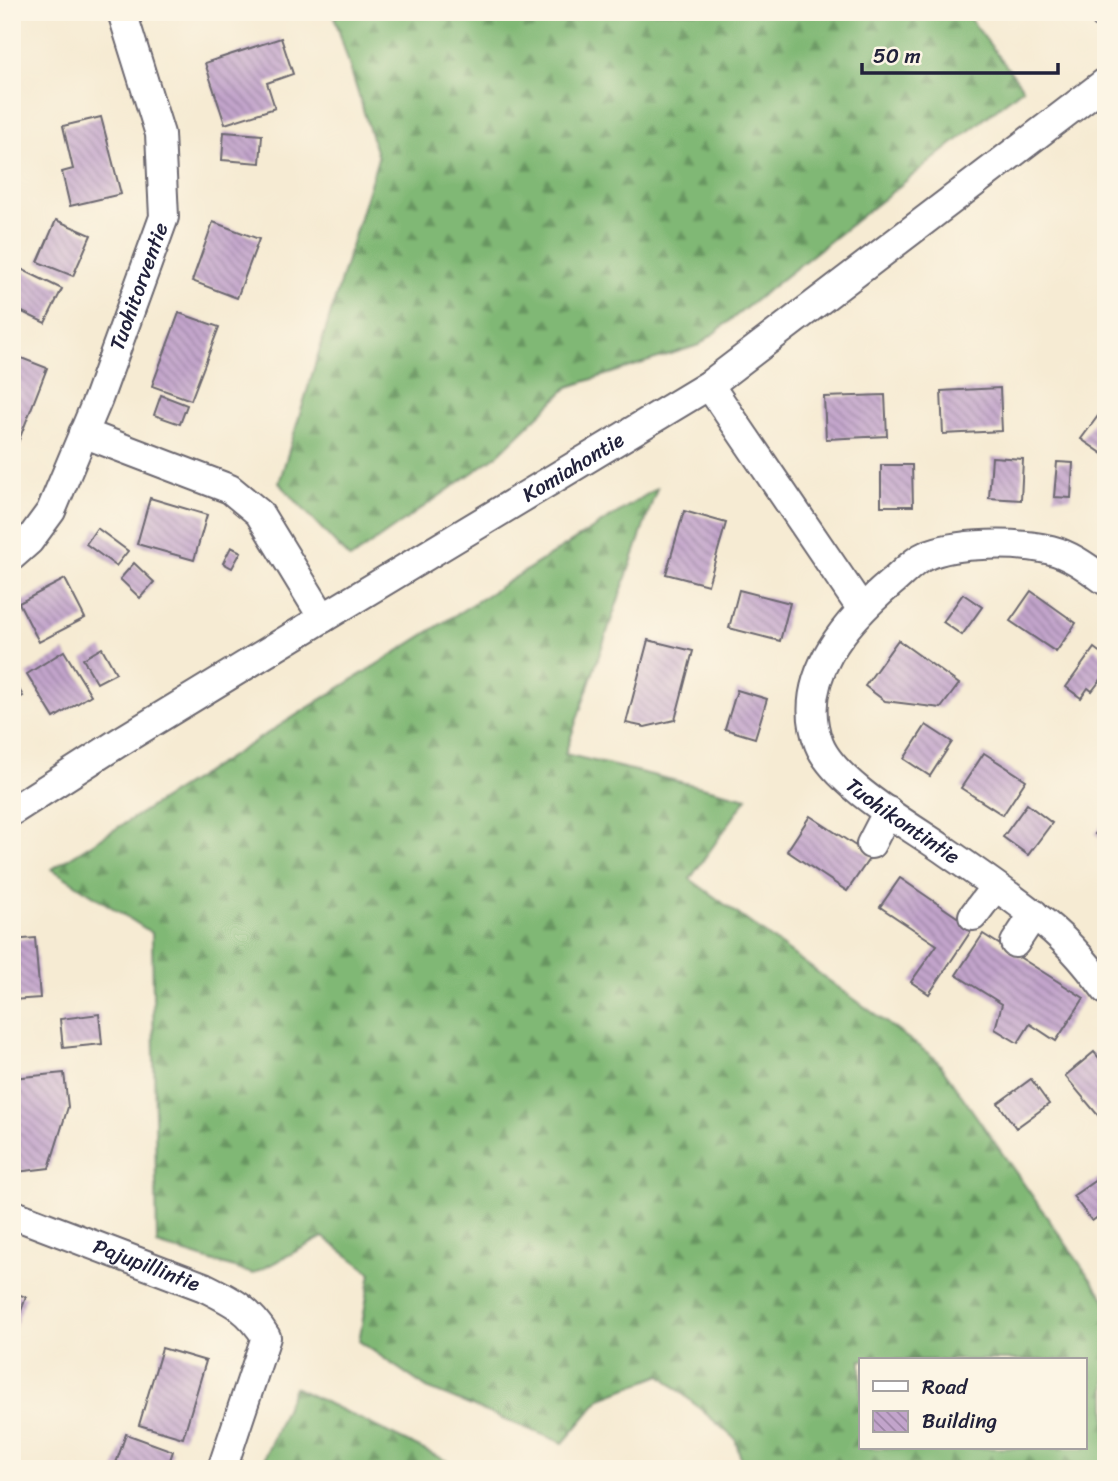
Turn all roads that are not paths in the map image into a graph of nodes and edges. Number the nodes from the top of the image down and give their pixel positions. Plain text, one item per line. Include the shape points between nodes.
1 (122, 12) edge
2 (1102, 12) edge
3 (1106, 17) edge
4 (1106, 82) edge
5 (709, 385) junction
6 (82, 433) junction
7 (12, 556) edge
8 (1106, 581) edge
9 (861, 608) junction
10 (323, 618) junction
11 (12, 811) edge
12 (888, 811) junction
13 (871, 844) dead end
14 (995, 887) junction
15 (1034, 914) junction
16 (973, 916) dead end
17 (1015, 943) dead end
18 (1106, 990) edge
19 (12, 1214) edge
20 (222, 1469) edge

1 - 6 street, Tuohitorventie via 160,134 164,216
2 - 3 street
4 - 5 street, Komiahontie
5 - 9 street
5 - 10 street, Komiahontie
6 - 7 street, Tuohitorventie via 51,511
6 - 10 street via 230,489 260,513
8 - 9 street, Tuohikontintie via 1079,561 1052,550 982,545 925,556
9 - 12 street, Tuohikontintie via 819,672 811,714 820,746 837,770
10 - 11 street, Komiahontie
12 - 13 street
12 - 14 street, Tuohikontintie
14 - 15 street, Tuohikontintie
14 - 16 street
15 - 17 street
15 - 18 street, Tuohikontintie via 1079,953
19 - 20 street, Pajupillintie via 204,1287 234,1301 255,1319 265,1337

